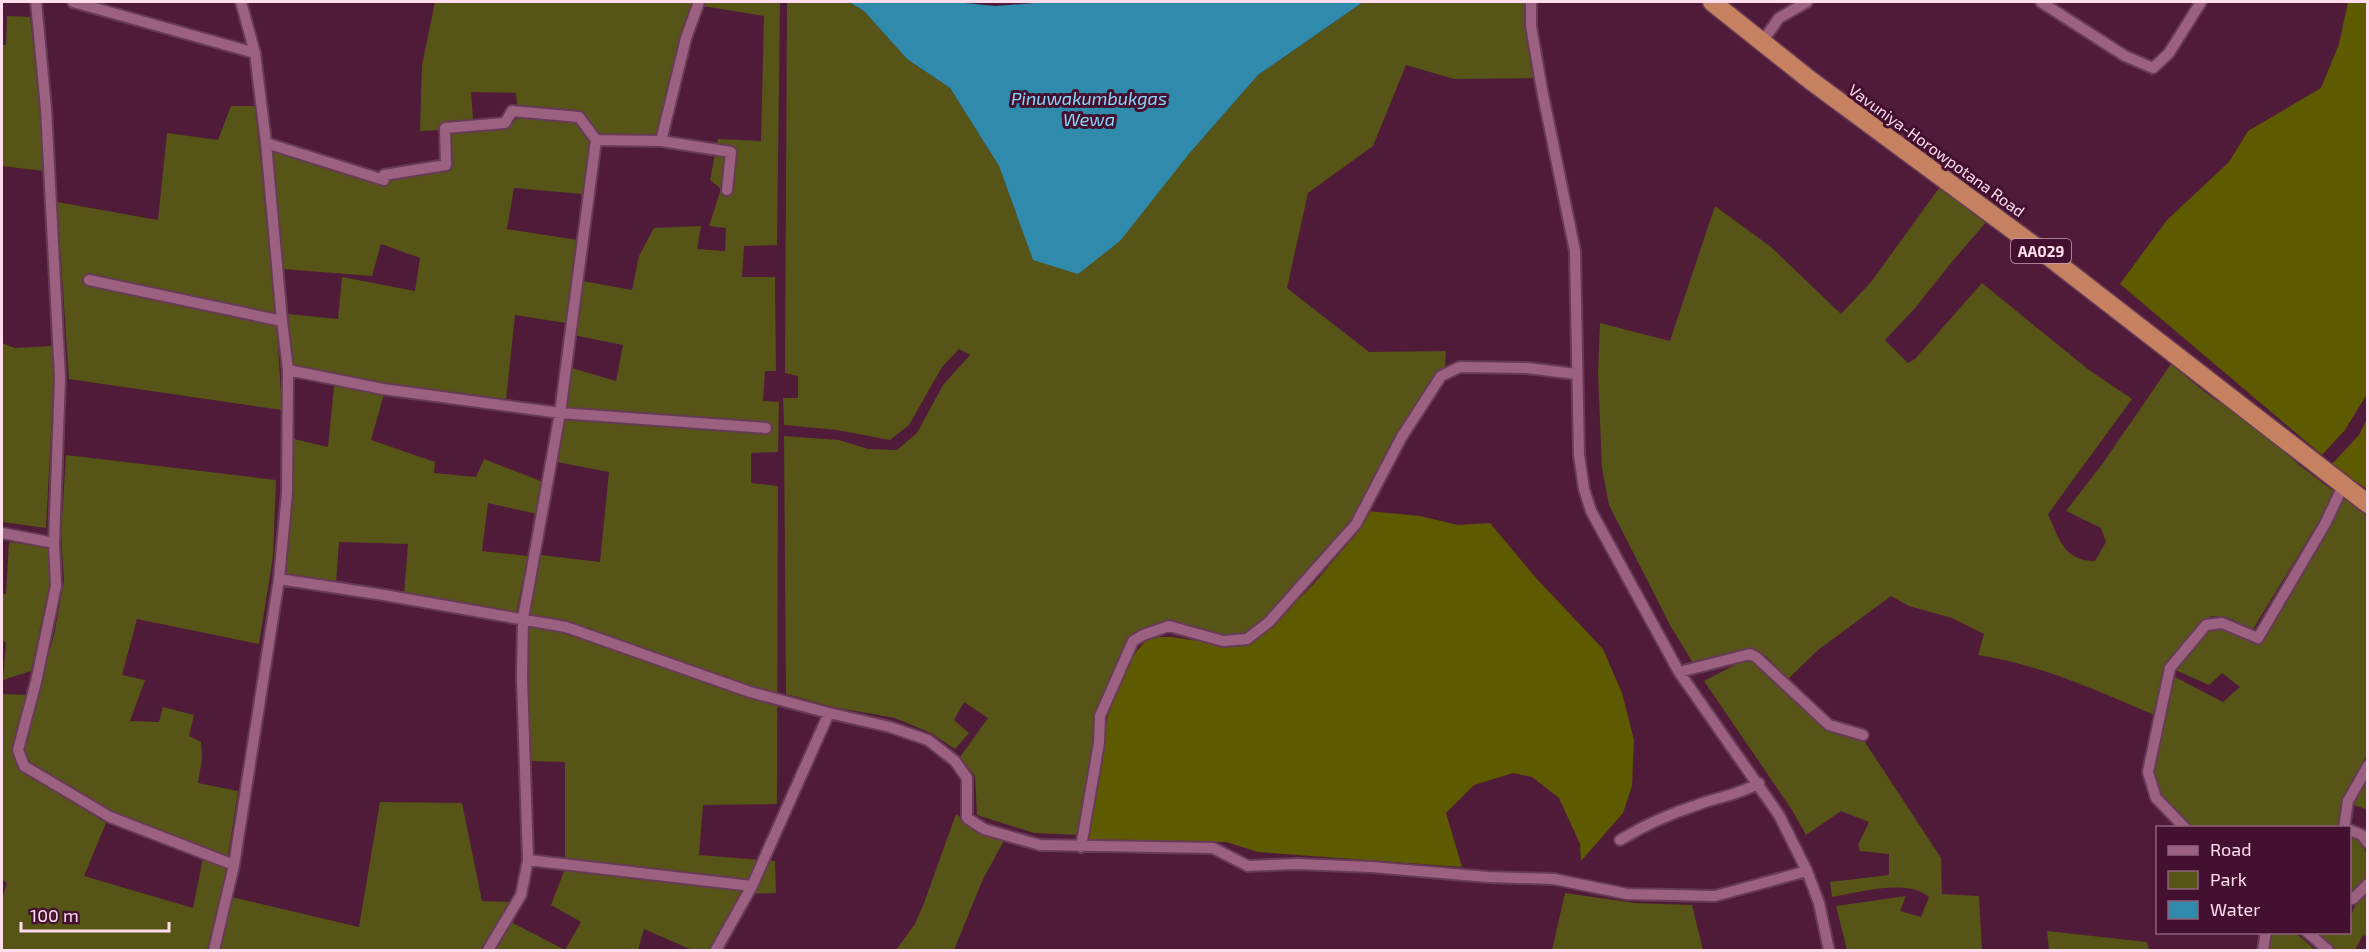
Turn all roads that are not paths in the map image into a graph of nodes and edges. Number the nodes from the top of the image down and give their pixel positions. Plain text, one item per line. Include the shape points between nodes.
1 (36, 2) edge
2 (73, 2) edge
3 (241, 2) edge
4 (699, 2) edge
5 (1531, 2) edge
6 (1712, 2) edge
7 (1807, 2) edge
8 (2041, 2) edge
9 (2201, 2) edge
10 (1762, 42) junction
11 (255, 53) junction
12 (596, 140) junction
13 (661, 141) junction
14 (266, 143) junction
15 (727, 190) dead end
16 (89, 280) dead end
17 (282, 321) junction
18 (288, 370) junction
19 (1576, 374) junction
20 (560, 413) junction
21 (766, 428) dead end
22 (2343, 486) junction
23 (2367, 504) edge
24 (2, 533) edge
25 (54, 543) junction
26 (279, 579) junction
27 (522, 618) junction
28 (1679, 672) junction
29 (830, 714) junction
30 (1863, 735) dead end
31 (2367, 766) edge
32 (1759, 783) junction
33 (2183, 826) edge
34 (2344, 826) edge
35 (2351, 831) edge
36 (1620, 840) dead end
37 (2367, 843) edge
38 (1082, 847) junction
39 (528, 860) junction
40 (234, 865) junction
41 (1807, 871) junction
42 (2367, 885) edge
43 (752, 886) junction
44 (2353, 899) dead end
45 (2266, 934) edge
46 (2308, 934) edge
47 (214, 951) edge
48 (488, 951) edge
49 (716, 951) edge
50 (1829, 951) edge
51 (2263, 951) edge
52 (2328, 951) edge

1 - 25 street via 46,109 60,377
2 - 11 street
3 - 11 street
4 - 13 street via 686,38
5 - 19 street via 1542,90 1575,251
6 - 10 highway, Vavuniya-Horowpotana Road / AA029
7 - 10 street via 1779,18
8 - 9 street via 2125,56 2153,68 2169,53
10 - 22 highway, Vavuniya-Horowpotana Road / AA029 via 2044,253
11 - 14 street
12 - 13 street
12 - 14 street via 579,117 512,111 505,123 445,128 446,165 384,175 384,180
12 - 20 street
13 - 15 street via 731,152
14 - 17 street
16 - 17 street
17 - 18 street
18 - 20 street
18 - 26 street via 287,493
19 - 28 street via 1579,455 1591,511
19 - 38 street via 1527,368 1460,368 1441,376 1401,438 1356,524 1269,622 1247,639 1223,641 1169,626 1133,641 1100,716
20 - 21 street
20 - 27 street
22 - 23 highway, Vavuniya-Horowpotana Road / AA029
22 - 33 street via 2258,638 2222,623 2205,625 2170,668 2148,772 2156,798
24 - 25 street
25 - 40 street via 56,586 18,750 24,766 110,817
26 - 27 street
26 - 40 street
27 - 29 street via 566,627 750,692
27 - 39 street
28 - 30 street via 1750,654 1829,725
28 - 32 street
29 - 38 street via 928,740 954,760 967,778 967,818 984,829 1040,845
29 - 43 street
31 - 34 street via 2348,801
32 - 36 street via 1745,792 1651,821
32 - 41 street
35 - 37 street via 2362,835
38 - 41 street via 1213,848 1248,866 1361,866 1554,879 1627,894 1715,896
39 - 43 street
39 - 48 street via 521,895
40 - 47 street
41 - 50 street via 1819,903
42 - 44 street
43 - 49 street
45 - 51 street
46 - 52 street

